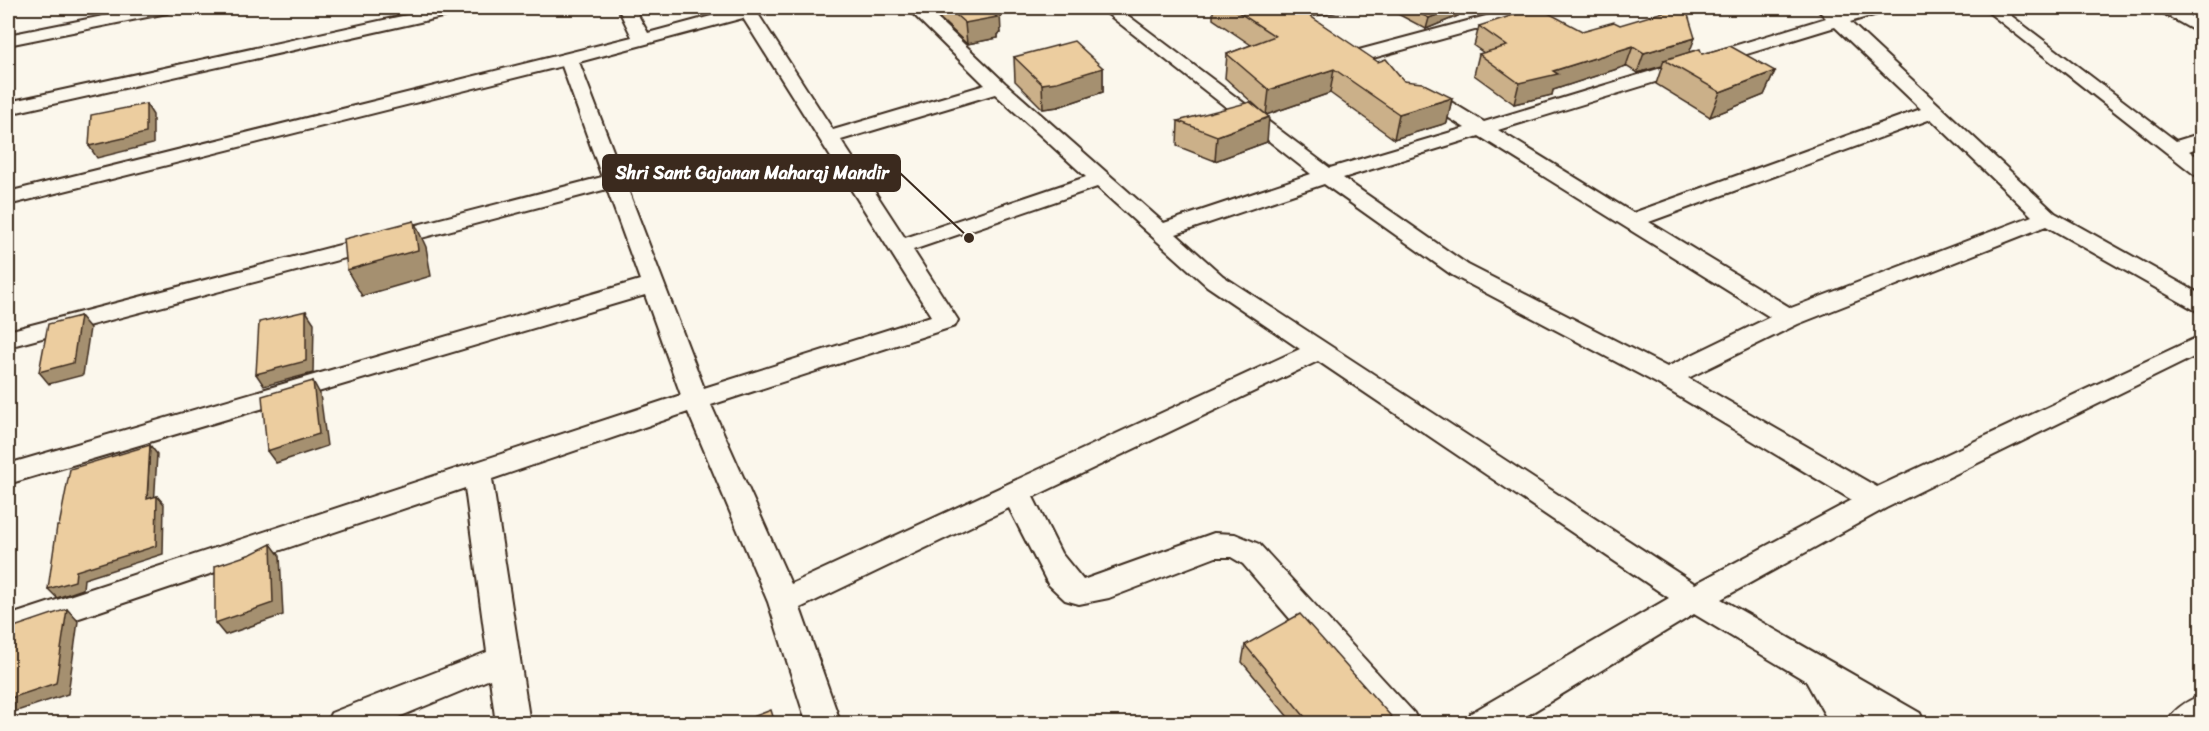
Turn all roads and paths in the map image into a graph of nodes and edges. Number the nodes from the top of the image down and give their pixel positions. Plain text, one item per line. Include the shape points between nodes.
1 (167, 8) edge
2 (460, 8) edge
3 (626, 8) edge
4 (916, 8) edge
5 (1108, 8) edge
6 (1474, 8) edge
7 (1534, 8) edge
8 (1878, 8) edge
9 (1991, 8) edge
10 (2163, 8) edge
11 (755, 9) edge
12 (121, 12) edge
13 (1830, 13) edge
14 (1493, 19) junction
15 (2202, 30) edge
16 (8, 40) edge
17 (643, 40) junction
18 (1343, 43) edge
19 (1362, 55) junction
20 (569, 59) junction
21 (1382, 67) edge
22 (1402, 80) edge
23 (998, 87) junction
24 (8, 108) edge
25 (1934, 111) junction
26 (1481, 129) junction
27 (830, 137) junction
28 (2202, 139) edge
29 (2174, 149) junction
30 (2202, 171) edge
31 (1327, 176) junction
32 (1101, 179) junction
33 (616, 180) junction
34 (8, 198) edge
35 (2047, 218) junction
36 (1630, 221) junction
37 (1160, 232) junction
38 (900, 248) junction
39 (654, 284) junction
40 (2202, 306) edge
41 (1789, 318) junction
42 (8, 339) edge
43 (2202, 343) edge
44 (1318, 351) junction
45 (1667, 378) junction
46 (696, 400) junction
47 (477, 472) junction
48 (8, 474) edge
49 (1016, 492) junction
50 (1876, 500) junction
51 (1694, 599) junction
52 (783, 602) junction
53 (8, 629) edge
54 (504, 659) junction
55 (1816, 668) junction
56 (2202, 710) edge
57 (343, 723) edge
58 (513, 723) edge
59 (825, 723) edge
60 (1402, 723) edge
61 (1483, 723) edge
62 (1848, 723) edge
63 (1908, 723) edge
64 (2183, 723) edge

1 - 12 street
2 - 24 street
3 - 17 street
4 - 23 street
5 - 31 street
6 - 14 street
7 - 14 street
8 - 13 street
9 - 29 street
10 - 15 street
11 - 17 street
11 - 27 street
12 - 16 street
13 - 25 street
13 - 26 street
14 - 19 street
17 - 20 street
18 - 19 street
19 - 21 street
20 - 33 street
20 - 34 street
22 - 26 street
23 - 27 street
23 - 32 street
25 - 35 street
25 - 36 street
26 - 31 street
26 - 36 street
27 - 38 street
28 - 29 street
29 - 30 street
31 - 37 street
31 - 45 street via 1460,270
32 - 37 street
32 - 38 street
33 - 39 street
33 - 42 street
35 - 40 street
35 - 41 street
36 - 41 street
37 - 44 street via 1215,281
38 - 46 street via 945,320
39 - 46 street
39 - 48 street
41 - 45 street
43 - 50 street
44 - 49 street
44 - 51 street
45 - 50 street
46 - 47 street
46 - 52 street
47 - 53 street
47 - 54 street
49 - 52 street
49 - 60 street via 1061,580 1075,591 1098,589 1214,545 1241,547 1254,556
50 - 51 street
51 - 55 street
51 - 61 street
52 - 59 street
54 - 57 street
54 - 58 street
55 - 62 street
55 - 63 street
56 - 64 street

